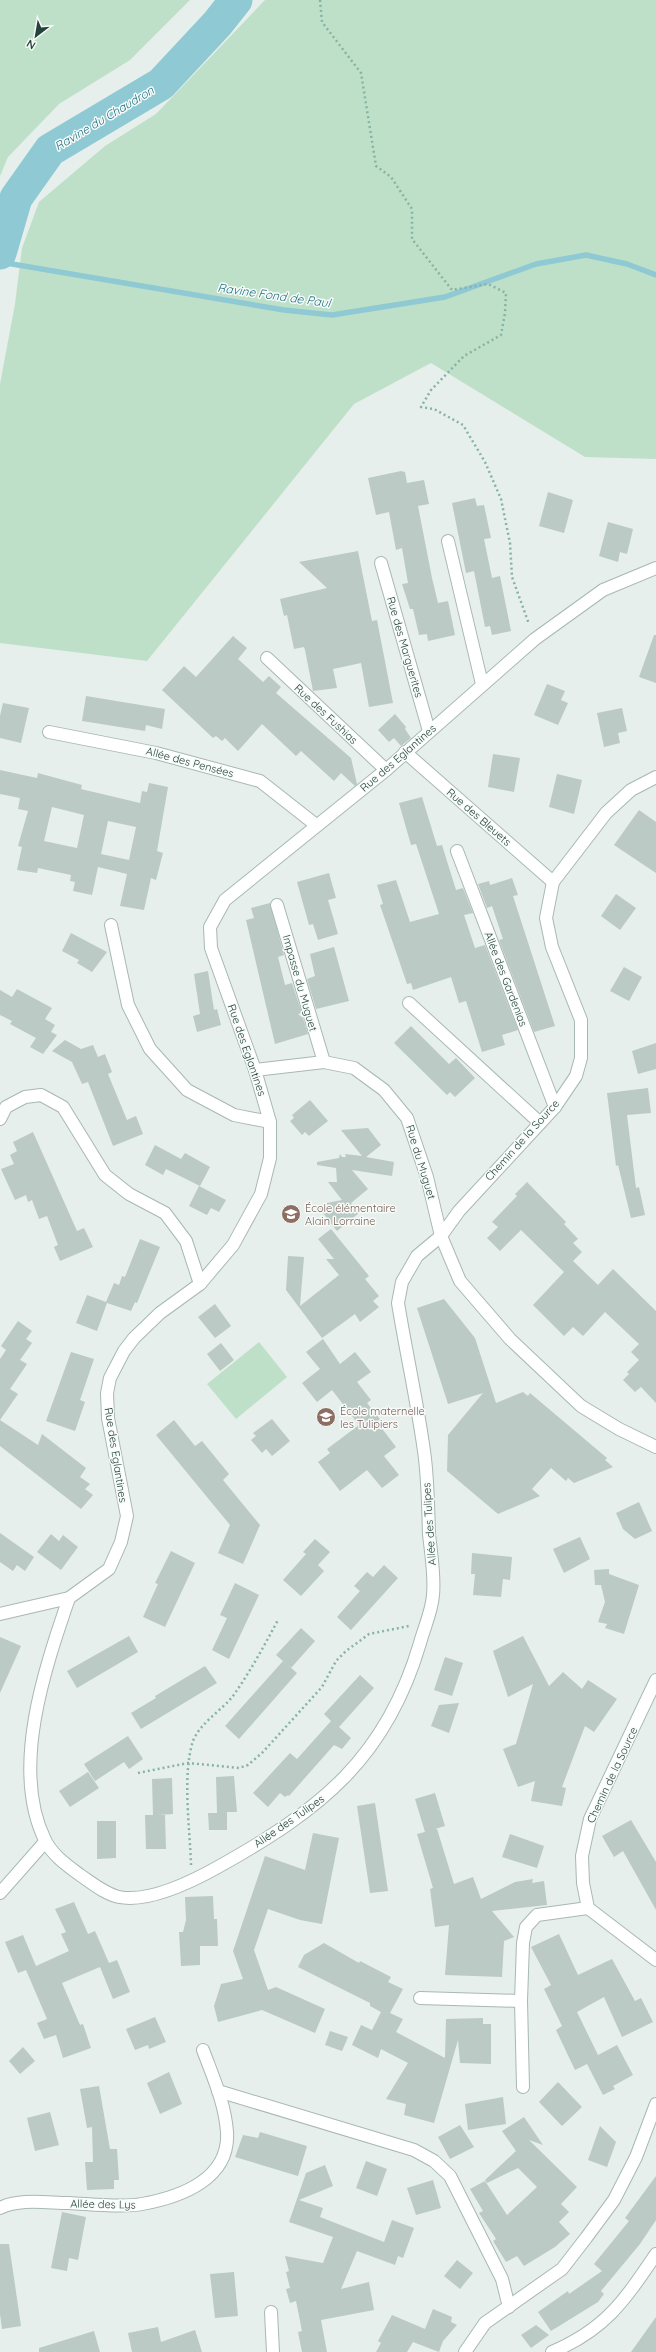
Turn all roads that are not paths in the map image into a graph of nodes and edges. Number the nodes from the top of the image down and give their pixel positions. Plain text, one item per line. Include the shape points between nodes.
1 (448, 541) dead end
2 (381, 563) dead end
3 (656, 568) edge
4 (267, 658) dead end
5 (482, 684) junction
6 (429, 731) junction
7 (49, 732) dead end
8 (405, 752) junction
9 (386, 770) junction
10 (656, 777) edge
11 (316, 825) junction
12 (457, 851) dead end
13 (553, 882) junction
14 (277, 905) dead end
15 (112, 925) dead end
16 (409, 1003) dead end
17 (324, 1062) junction
18 (255, 1070) junction
19 (555, 1107) junction
20 (0, 1119) edge
21 (270, 1122) junction
22 (540, 1123) junction
23 (441, 1236) junction
24 (200, 1284) junction
25 (656, 1446) edge
26 (69, 1598) junction
27 (0, 1614) edge
28 (656, 1680) edge
29 (45, 1842) junction
30 (0, 1893) edge
31 (588, 1908) junction
32 (656, 1960) edge
33 (420, 1998) dead end
34 (520, 2001) junction
35 (203, 2050) dead end
36 (523, 2087) dead end
37 (218, 2091) junction
38 (656, 2104) edge
39 (0, 2208) edge
40 (656, 2254) edge
41 (509, 2307) junction
42 (271, 2312) dead end
43 (273, 2352) edge
44 (465, 2352) edge
45 (552, 2352) edge

1 - 5 street
2 - 6 street, Rue des Marguerites
3 - 5 street, Rue des Eglantines via 603,590 535,640
4 - 9 street, Rue des Fushias
5 - 6 street, Rue des Eglantines
6 - 8 street, Rue des Eglantines
7 - 11 street, Allée des Pensées via 156,753 260,781
8 - 9 street, Rue des Eglantines
8 - 13 street, Rue des Bleuets
9 - 11 street, Rue des Eglantines
10 - 13 street, Chemin de la Source via 631,790 606,813
11 - 18 street, Rue des Eglantines via 225,900 210,927 212,948
12 - 19 street, Allée des Gardenias
13 - 19 street, Chemin de la Source via 546,918 552,947 581,1020 582,1046 576,1076
14 - 17 street, Impasse du Muguet
15 - 21 street via 128,1005 150,1048 187,1090 234,1115
16 - 22 street
17 - 18 street, Rue du Muguet
17 - 23 street, Rue du Muguet via 354,1068 384,1090 407,1118 427,1177
18 - 21 street, Rue des Eglantines
19 - 22 street, Chemin de la Source
20 - 24 street via 6,1107 24,1097 41,1095 63,1107 105,1175 129,1194 165,1213 186,1240
21 - 24 street, Rue des Eglantines via 270,1158 260,1194 234,1245
22 - 23 street, Chemin de la Source via 459,1211
23 - 25 street via 460,1281 510,1339 581,1406 619,1430
23 - 29 street, Allée des Tulipes via 417,1256 402,1282 398,1303 424,1453 433,1595 404,1693 374,1742 345,1778 311,1809 261,1843 191,1882 155,1894 118,1897 98,1887 65,1864
24 - 26 street, Rue des Eglantines via 160,1313 134,1338 110,1378 107,1393 108,1418 126,1516 121,1542 109,1568
26 - 27 street, Rue des Eglantines
26 - 29 street, Allée des Tulipes via 46,1669 32,1737 32,1801
28 - 31 street, Chemin de la Source via 590,1819 582,1856 583,1883
29 - 30 street
31 - 32 street
31 - 34 street via 537,1915 526,1927
33 - 34 street
34 - 36 street
35 - 37 street, Allée des Lys
37 - 39 street, Allée des Lys via 224,2107 227,2132 224,2158 209,2177 184,2193 141,2205 23,2203
37 - 41 street via 414,2150 434,2161 450,2176 502,2279
38 - 41 street via 636,2157 614,2200 562,2269
40 - 45 street via 627,2296 600,2325
41 - 44 street via 485,2323
42 - 43 street

